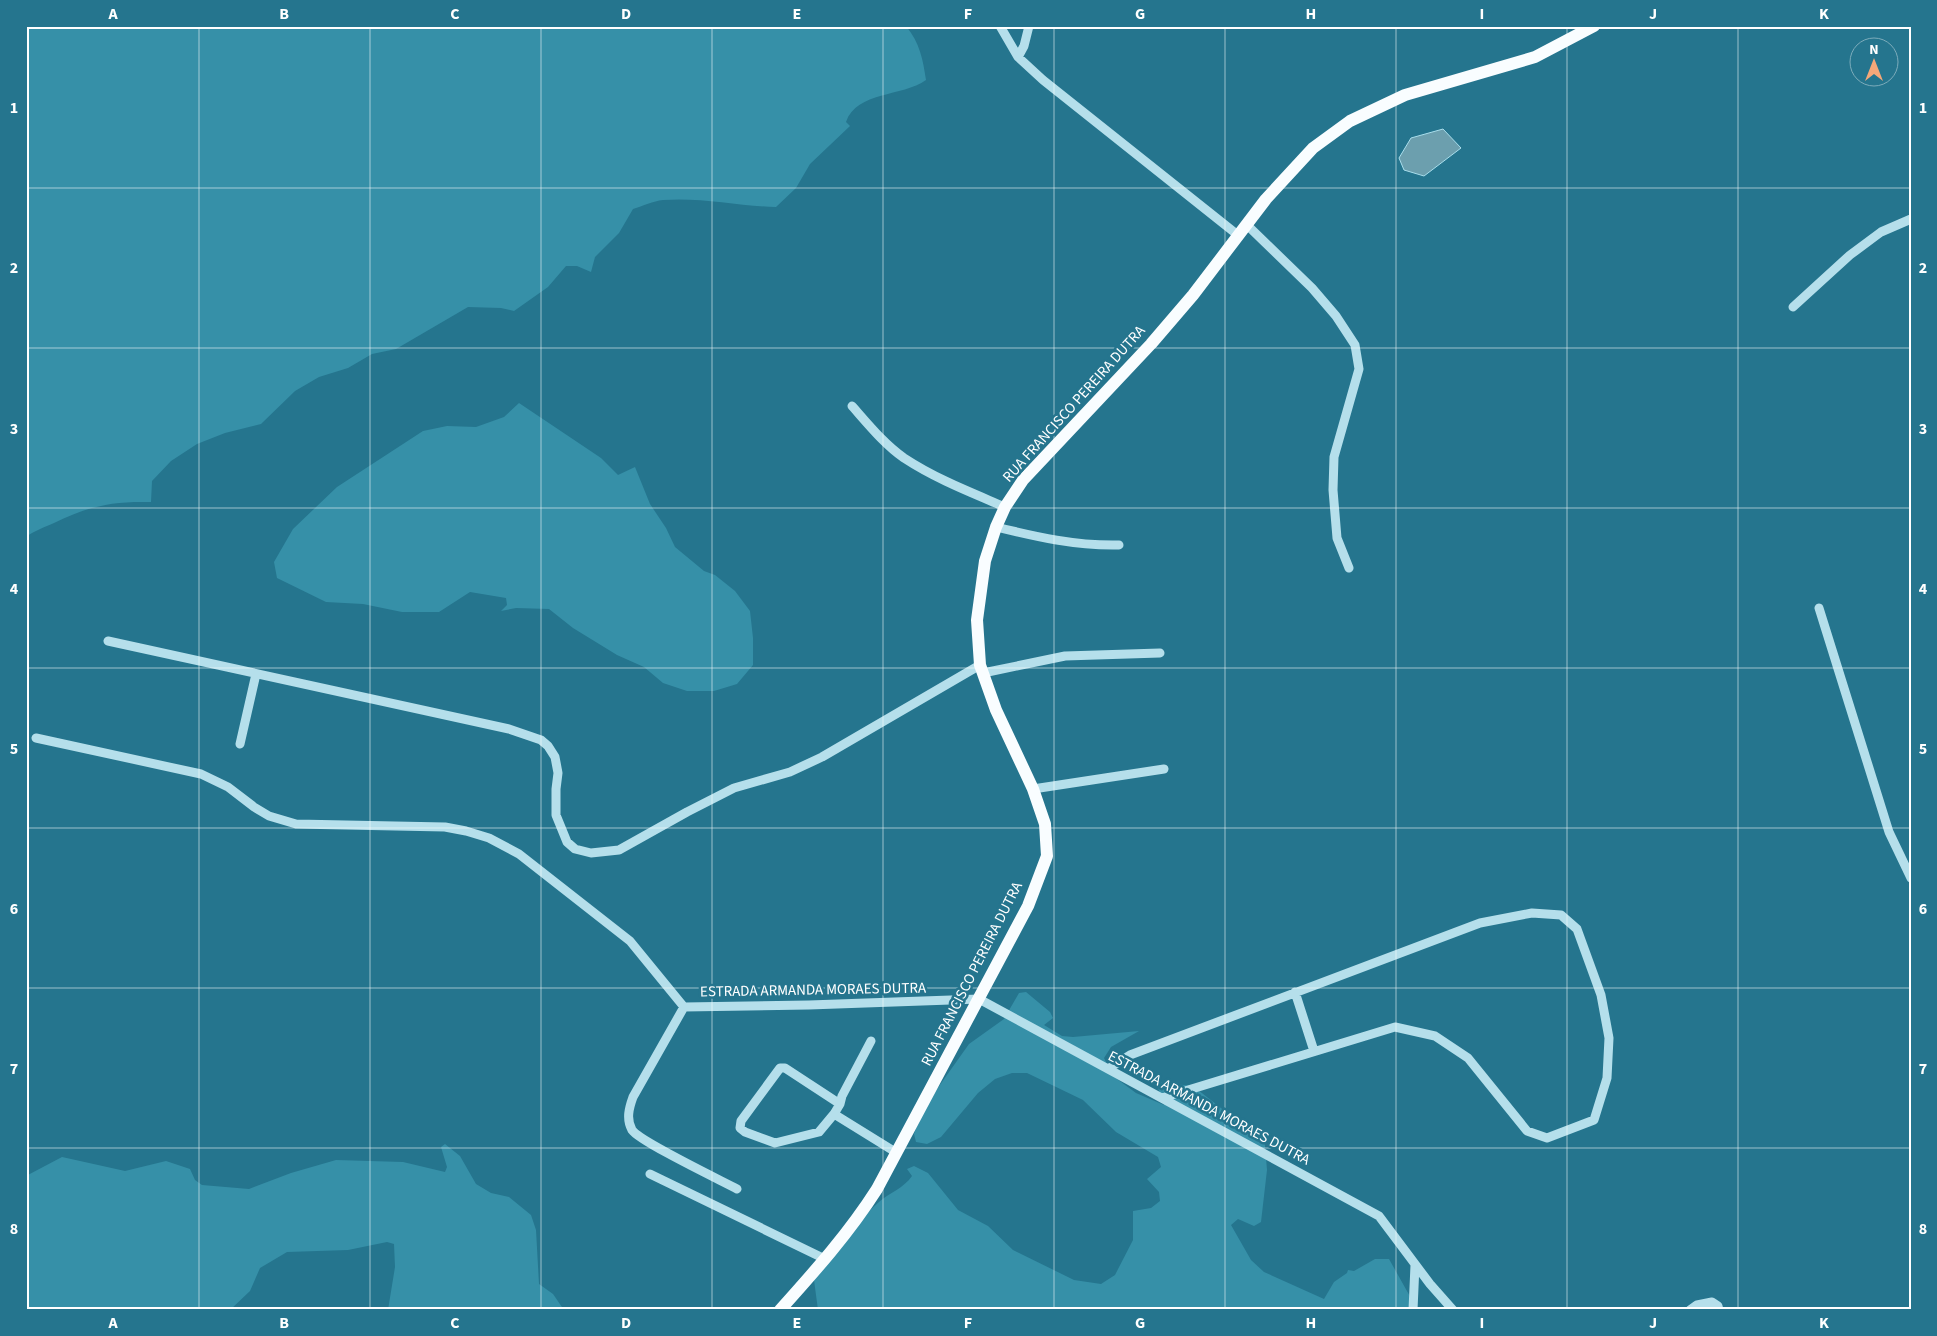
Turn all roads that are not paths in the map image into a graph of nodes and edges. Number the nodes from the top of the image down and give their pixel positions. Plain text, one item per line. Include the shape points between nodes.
1 (1000, 26) edge
2 (1029, 26) edge
3 (1594, 26) edge
4 (1018, 57) junction
5 (1911, 219) edge
6 (1247, 224) junction
7 (1238, 236) junction
8 (1794, 308) dead end
9 (852, 406) dead end
10 (1005, 507) junction
11 (996, 527) junction
12 (1118, 545) dead end
13 (1350, 568) dead end
14 (1819, 608) dead end
15 (108, 641) dead end
16 (1160, 653) dead end
17 (982, 669) junction
18 (256, 674) junction
19 (36, 738) dead end
20 (240, 744) dead end
21 (1164, 769) dead end
22 (1033, 789) junction
23 (1908, 866) edge
24 (1911, 878) edge
25 (1295, 992) junction
26 (979, 999) junction
27 (684, 1006) junction
28 (871, 1041) dead end
29 (1314, 1051) junction
30 (1108, 1069) junction
31 (1162, 1098) junction
32 (840, 1104) junction
33 (834, 1114) junction
34 (897, 1153) junction
35 (650, 1174) dead end
36 (736, 1189) dead end
37 (825, 1259) junction
38 (1415, 1265) junction
39 (780, 1310) edge
40 (1413, 1310) edge
41 (1453, 1310) edge
42 (1690, 1310) edge
43 (1719, 1310) edge

1 - 4 street
2 - 4 street
3 - 6 main road, RUA FRANCISCO PEREIRA DUTRA via 1535,57 1405,95 1350,121 1313,148
4 - 7 street
5 - 8 street via 1881,232 1850,255
6 - 7 main road, RUA FRANCISCO PEREIRA DUTRA
6 - 13 street via 1312,288 1355,345 1359,369 1334,457 1333,490 1337,538
7 - 10 main road, RUA FRANCISCO PEREIRA DUTRA via 1152,344 1023,480
9 - 10 street via 876,434 903,457 945,481
10 - 11 main road, RUA FRANCISCO PEREIRA DUTRA
11 - 12 street via 1049,540
11 - 17 main road, RUA FRANCISCO PEREIRA DUTRA via 985,561 977,620
14 - 23 street via 1889,832
15 - 18 street
16 - 17 street via 1065,656
17 - 18 street via 822,757 790,772 734,788 619,850 591,853 575,849 563,834 556,815 557,765 548,746 541,740 509,729
17 - 22 main road, RUA FRANCISCO PEREIRA DUTRA via 996,710
18 - 20 street
19 - 27 street, ESTRADA ARMANDA MORAES DUTRA via 201,774 228,787 269,816 296,824 444,827 489,838 519,854 630,941
21 - 22 street
22 - 26 main road, RUA FRANCISCO PEREIRA DUTRA via 1045,824 1047,856 1028,906
23 - 24 street
25 - 29 street
25 - 29 street via 1480,923 1532,914 1560,915 1577,929 1601,995 1609,1038 1607,1078 1594,1120 1546,1138 1527,1131 1468,1058 1435,1036 1395,1027
25 - 30 street via 1130,1055
26 - 27 street, ESTRADA ARMANDA MORAES DUTRA via 809,1006
26 - 30 street, ESTRADA ARMANDA MORAES DUTRA
26 - 34 main road, RUA FRANCISCO PEREIRA DUTRA
27 - 36 street via 633,1097 628,1121 633,1132
28 - 32 street
29 - 31 street
30 - 31 street, ESTRADA ARMANDA MORAES DUTRA
31 - 38 street, ESTRADA ARMANDA MORAES DUTRA via 1380,1216
32 - 33 street
32 - 33 street via 785,1068 780,1068 741,1121 740,1128 775,1143 819,1132
33 - 34 street
34 - 37 main road, RUA FRANCISCO PEREIRA DUTRA via 861,1215
35 - 37 street
37 - 39 main road, RUA FRANCISCO PEREIRA DUTRA
38 - 40 street
38 - 41 street, ESTRADA ARMANDA MORAES DUTRA
42 - 43 street via 1712,1302

